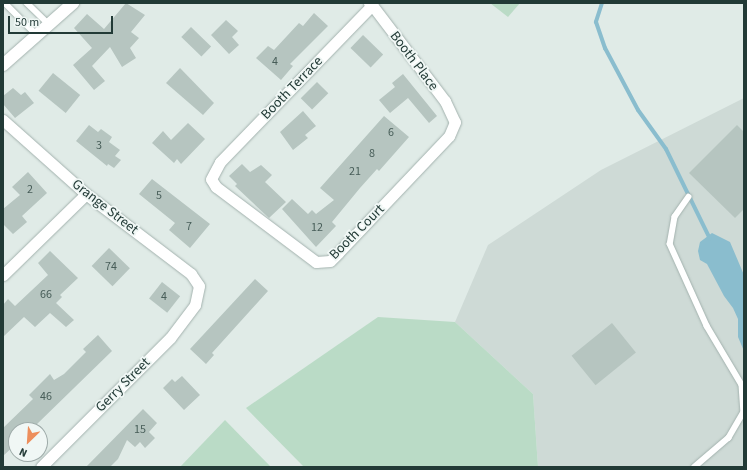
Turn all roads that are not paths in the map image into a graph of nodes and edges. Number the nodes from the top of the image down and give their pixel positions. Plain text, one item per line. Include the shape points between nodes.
1 (5, 3) edge
2 (27, 3) edge
3 (73, 3) edge
4 (370, 4) edge
5 (49, 24) junction
6 (37, 35) junction
7 (3, 65) edge
8 (3, 120) edge
9 (455, 122) joint
10 (213, 171) joint
11 (86, 194) junction
12 (689, 197) dead end
13 (3, 275) edge
14 (197, 297) joint
15 (41, 467) edge
16 (695, 467) edge

1 - 6 lane
2 - 5 lane
3 - 5 main road
4 - 9 street, Booth Place via 445,101
4 - 10 street, Booth Terrace
5 - 6 main road
6 - 7 main road
8 - 11 street, Grange Street
9 - 10 street, Booth Court via 449,136 440,146 330,261 322,263 316,262 216,187 211,179
11 - 13 street
11 - 14 street, Grange Street via 191,274 199,286
12 - 16 lane via 675,217 670,244 706,326 742,385 744,412 729,438
14 - 15 street, Gerry Street via 184,321 170,338

